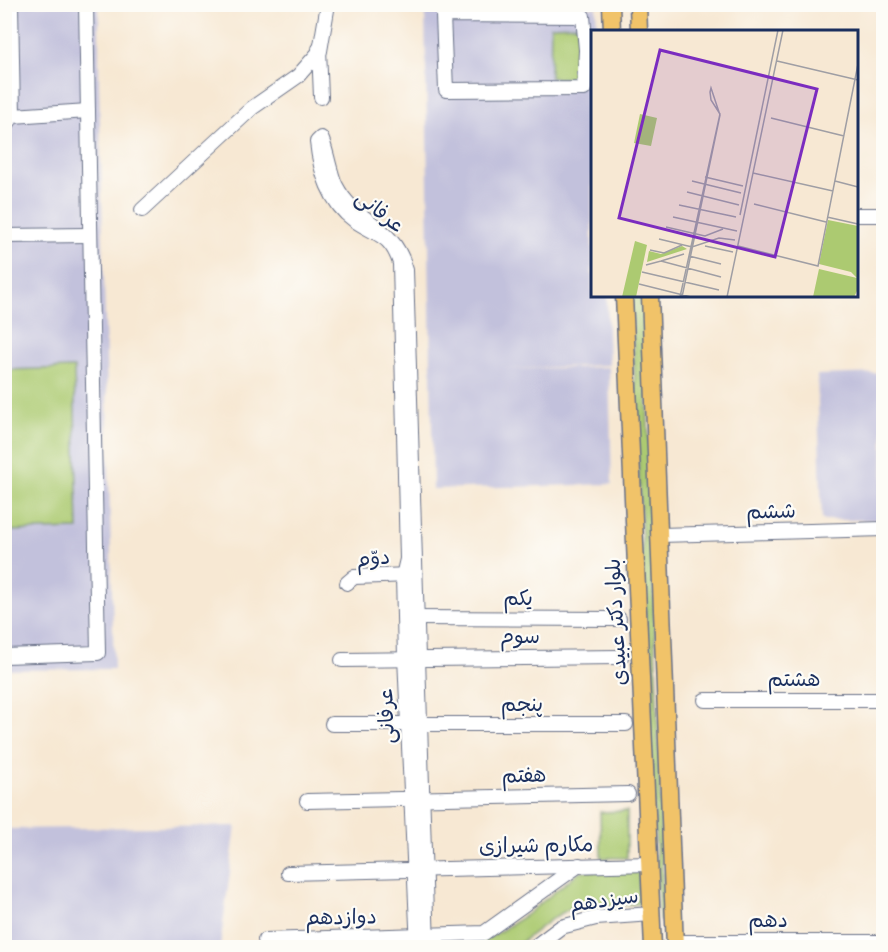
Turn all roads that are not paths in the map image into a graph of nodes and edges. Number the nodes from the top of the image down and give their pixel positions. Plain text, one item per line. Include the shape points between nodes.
1 (11, 4) edge
2 (86, 4) edge
3 (318, 4) edge
4 (328, 4) edge
5 (611, 4) edge
6 (638, 4) edge
7 (612, 30) edge
8 (639, 30) edge
9 (589, 50) edge
10 (320, 51) junction
11 (321, 98) dead end
12 (88, 111) junction
13 (9, 122) edge
14 (142, 210) dead end
15 (884, 215) edge
16 (858, 216) edge
17 (89, 235) junction
18 (4, 236) edge
19 (624, 297) edge
20 (650, 297) edge
21 (884, 529) edge
22 (660, 535) junction
23 (409, 575) junction
24 (347, 583) dead end
25 (411, 618) junction
26 (619, 619) dead end
27 (4, 656) edge
28 (621, 657) dead end
29 (411, 658) junction
30 (342, 660) dead end
31 (705, 700) dead end
32 (884, 700) edge
33 (332, 724) dead end
34 (626, 724) dead end
35 (413, 725) junction
36 (628, 794) dead end
37 (416, 798) junction
38 (307, 801) dead end
39 (650, 864) junction
40 (579, 865) junction
41 (419, 869) junction
42 (288, 873) dead end
43 (652, 914) junction
44 (266, 940) dead end
45 (422, 942) edge
46 (884, 942) edge
47 (653, 945) edge
48 (675, 945) edge
49 (532, 948) edge

1 - 13 street
2 - 12 street
3 - 10 street
4 - 10 street
5 - 7 main road
6 - 8 main road
9 - 9 street via 583,16 443,15 446,90 584,89
10 - 11 street
10 - 14 street via 298,76 252,108
12 - 13 street
12 - 17 street
15 - 16 street
17 - 18 street
17 - 27 street via 98,653
19 - 39 main road, بلوار دکتر عبیدی
20 - 22 main road
21 - 22 street, ششم
22 - 48 main road
23 - 23 street, عرفانی via 406,270 401,250 388,234 350,206 336,187 321,138 317,142 319,161 334,201 354,220 382,234 394,246 400,263
23 - 24 street, دوّم via 354,577
23 - 25 street, عرفانی
25 - 26 street, یکم
25 - 29 street, عرفانی
28 - 29 street, سوم
29 - 30 street, سوم
29 - 35 street, عرفانی
31 - 32 street, هشتم
33 - 35 street
34 - 35 street, پنجم
35 - 37 street, عرفانی
36 - 37 street, هفتم
37 - 38 street
37 - 41 street, عرفانی
39 - 40 street, مکارم شیرازی
39 - 43 main road, بلوار دکتر عبیدی
40 - 41 street, مکارم شیرازی
40 - 45 street, دوازدهم via 484,933
41 - 42 street
41 - 45 street, عرفانی
43 - 47 main road, بلوار دکتر عبیدی
43 - 49 street, سیزدهم via 596,918 561,927
44 - 45 street, دوازدهم
46 - 48 street, دهم
47 - 48 main road, دهم

